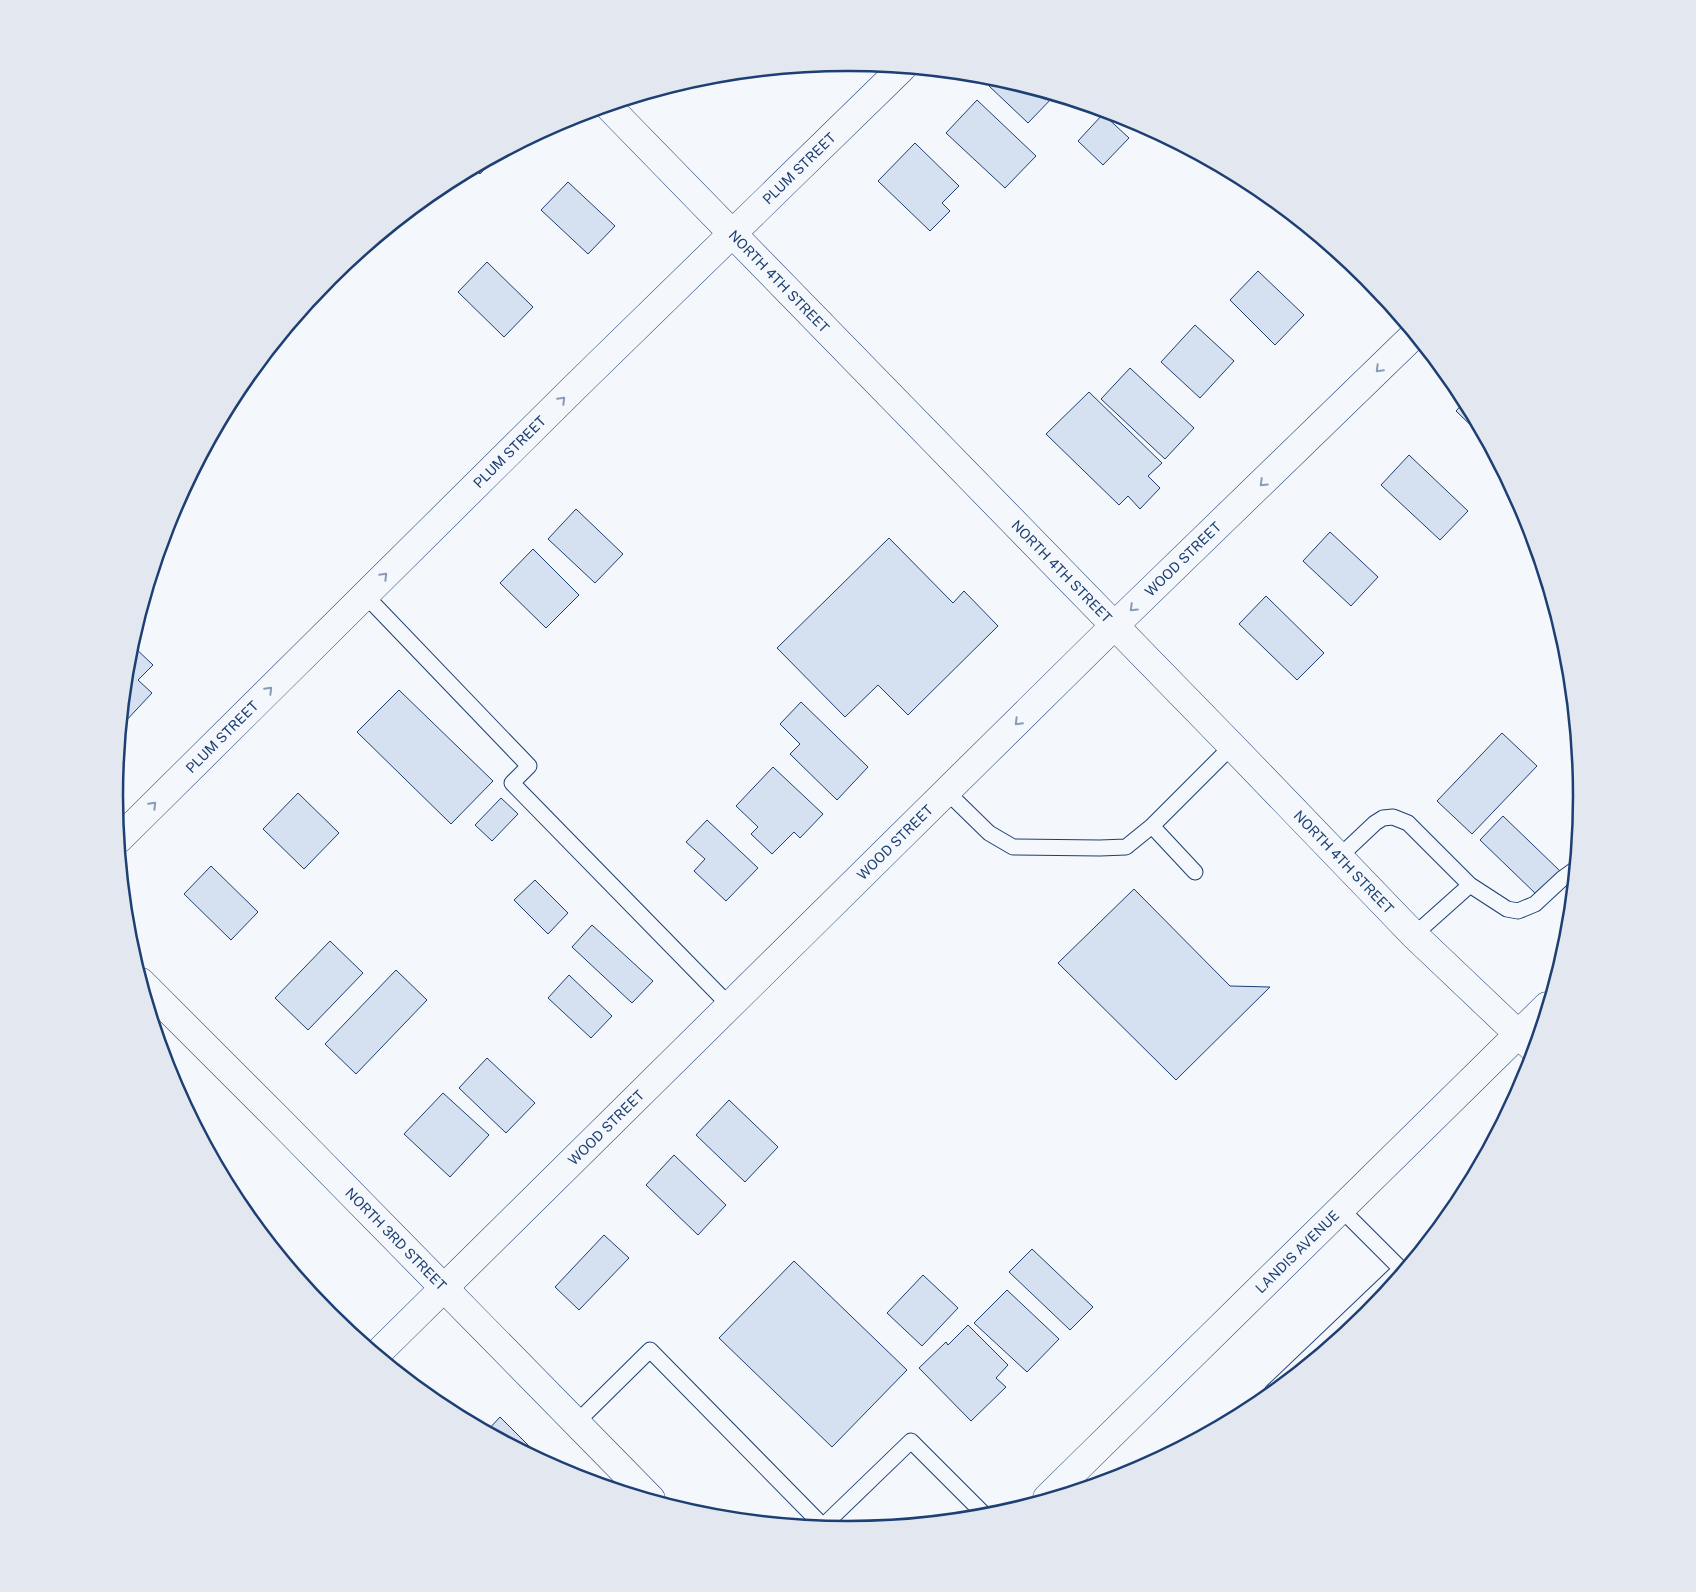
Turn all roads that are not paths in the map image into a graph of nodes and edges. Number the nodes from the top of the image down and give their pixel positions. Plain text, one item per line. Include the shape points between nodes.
1 (897, 73) edge
2 (613, 111) edge
3 (733, 234) junction
4 (1410, 339) edge
5 (365, 595) junction
6 (1114, 626) junction
7 (1232, 746) junction
8 (946, 792) junction
9 (1152, 826) junction
10 (125, 833) edge
11 (1339, 857) junction
12 (1195, 872) dead end
13 (1568, 874) edge
14 (1470, 885) junction
15 (1414, 935) junction
16 (150, 990) edge
17 (730, 1006) junction
18 (1535, 1026) edge
19 (1526, 1041) edge
20 (1341, 1209) junction
21 (1399, 1267) edge
22 (444, 1288) junction
23 (381, 1350) edge
24 (576, 1423) junction
25 (1055, 1490) edge
26 (643, 1491) edge
27 (979, 1509) edge
28 (817, 1520) edge
29 (829, 1520) edge

1 - 3 street, PLUM STREET
2 - 3 street, NORTH 4TH STREET
5 -> 3 street, PLUM STREET
3 - 6 street, NORTH 4TH STREET
4 -> 6 street, WOOD STREET
10 -> 5 street, PLUM STREET
5 - 17 lane via 529,766 512,783
6 - 7 street, NORTH 4TH STREET
6 -> 8 street, WOOD STREET
7 - 9 lane
7 - 11 street, NORTH 4TH STREET
8 - 9 lane via 989,833 1013,847 1126,847
8 - 17 street, WOOD STREET
9 - 12 lane
11 - 14 lane via 1375,823 1393,817 1408,822
11 - 15 street, NORTH 4TH STREET
13 - 14 lane via 1536,904 1518,911 1507,908
14 - 15 lane
15 - 19 street, NORTH 4TH STREET
16 - 22 street, NORTH 3RD STREET
17 - 22 street, WOOD STREET
18 - 19 street, LANDIS AVENUE
19 - 20 street, LANDIS AVENUE
20 - 21 lane
20 - 25 street, LANDIS AVENUE
22 - 23 street, WOOD STREET
22 - 24 street, NORTH 3RD STREET
24 - 26 street, NORTH 3RD STREET
24 - 28 lane via 650,1350
27 - 29 lane via 911,1441

